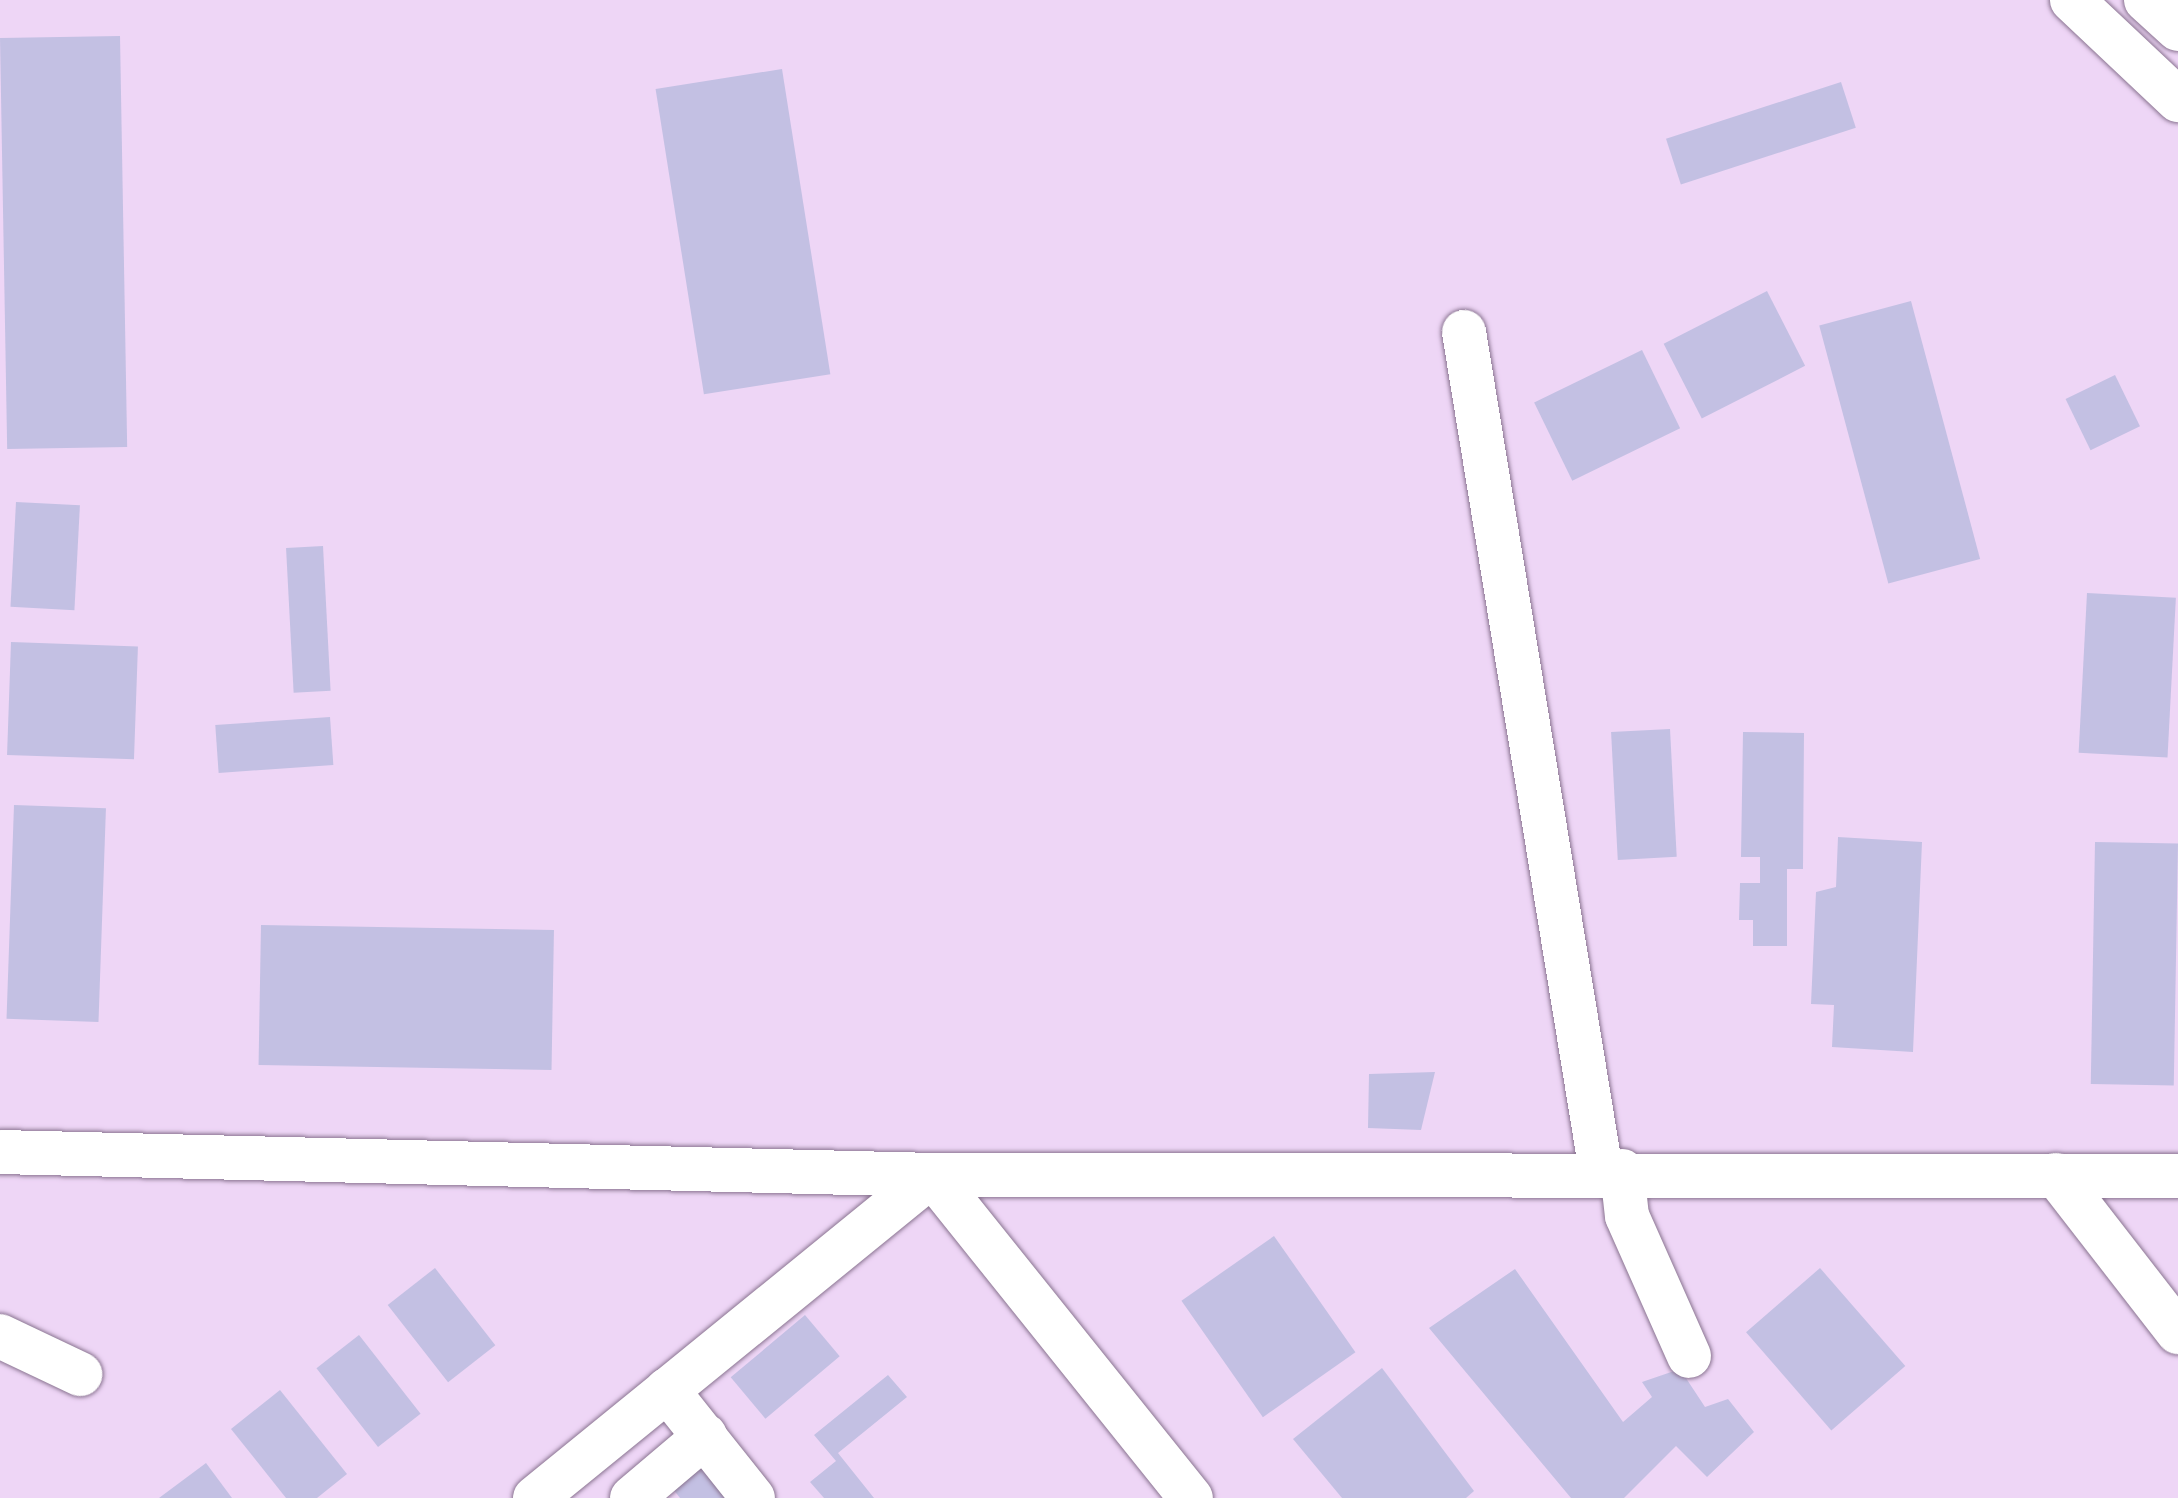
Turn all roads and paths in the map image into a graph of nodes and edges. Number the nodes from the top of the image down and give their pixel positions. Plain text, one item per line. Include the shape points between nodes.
1 (2072, 0) edge
2 (2146, 0) edge
3 (2178, 29) edge
4 (2178, 100) edge
5 (1464, 332) dead end
6 (0, 1152) edge
7 (1612, 1171) junction
8 (932, 1175) junction
9 (2056, 1175) junction
10 (2178, 1176) edge
11 (2178, 1332) edge
12 (0, 1336) edge
13 (1689, 1356) dead end
14 (80, 1374) dead end
15 (667, 1390) junction
16 (705, 1436) junction
17 (535, 1498) edge
18 (632, 1498) edge
19 (753, 1498) edge
20 (1191, 1498) edge

1 - 4 street
2 - 3 street
5 - 7 street
6 - 8 street
7 - 8 street
7 - 9 street
7 - 13 street
8 - 15 street
8 - 20 street
9 - 10 street
9 - 11 street
12 - 14 street
15 - 16 street
15 - 17 street
16 - 18 street
16 - 19 street

